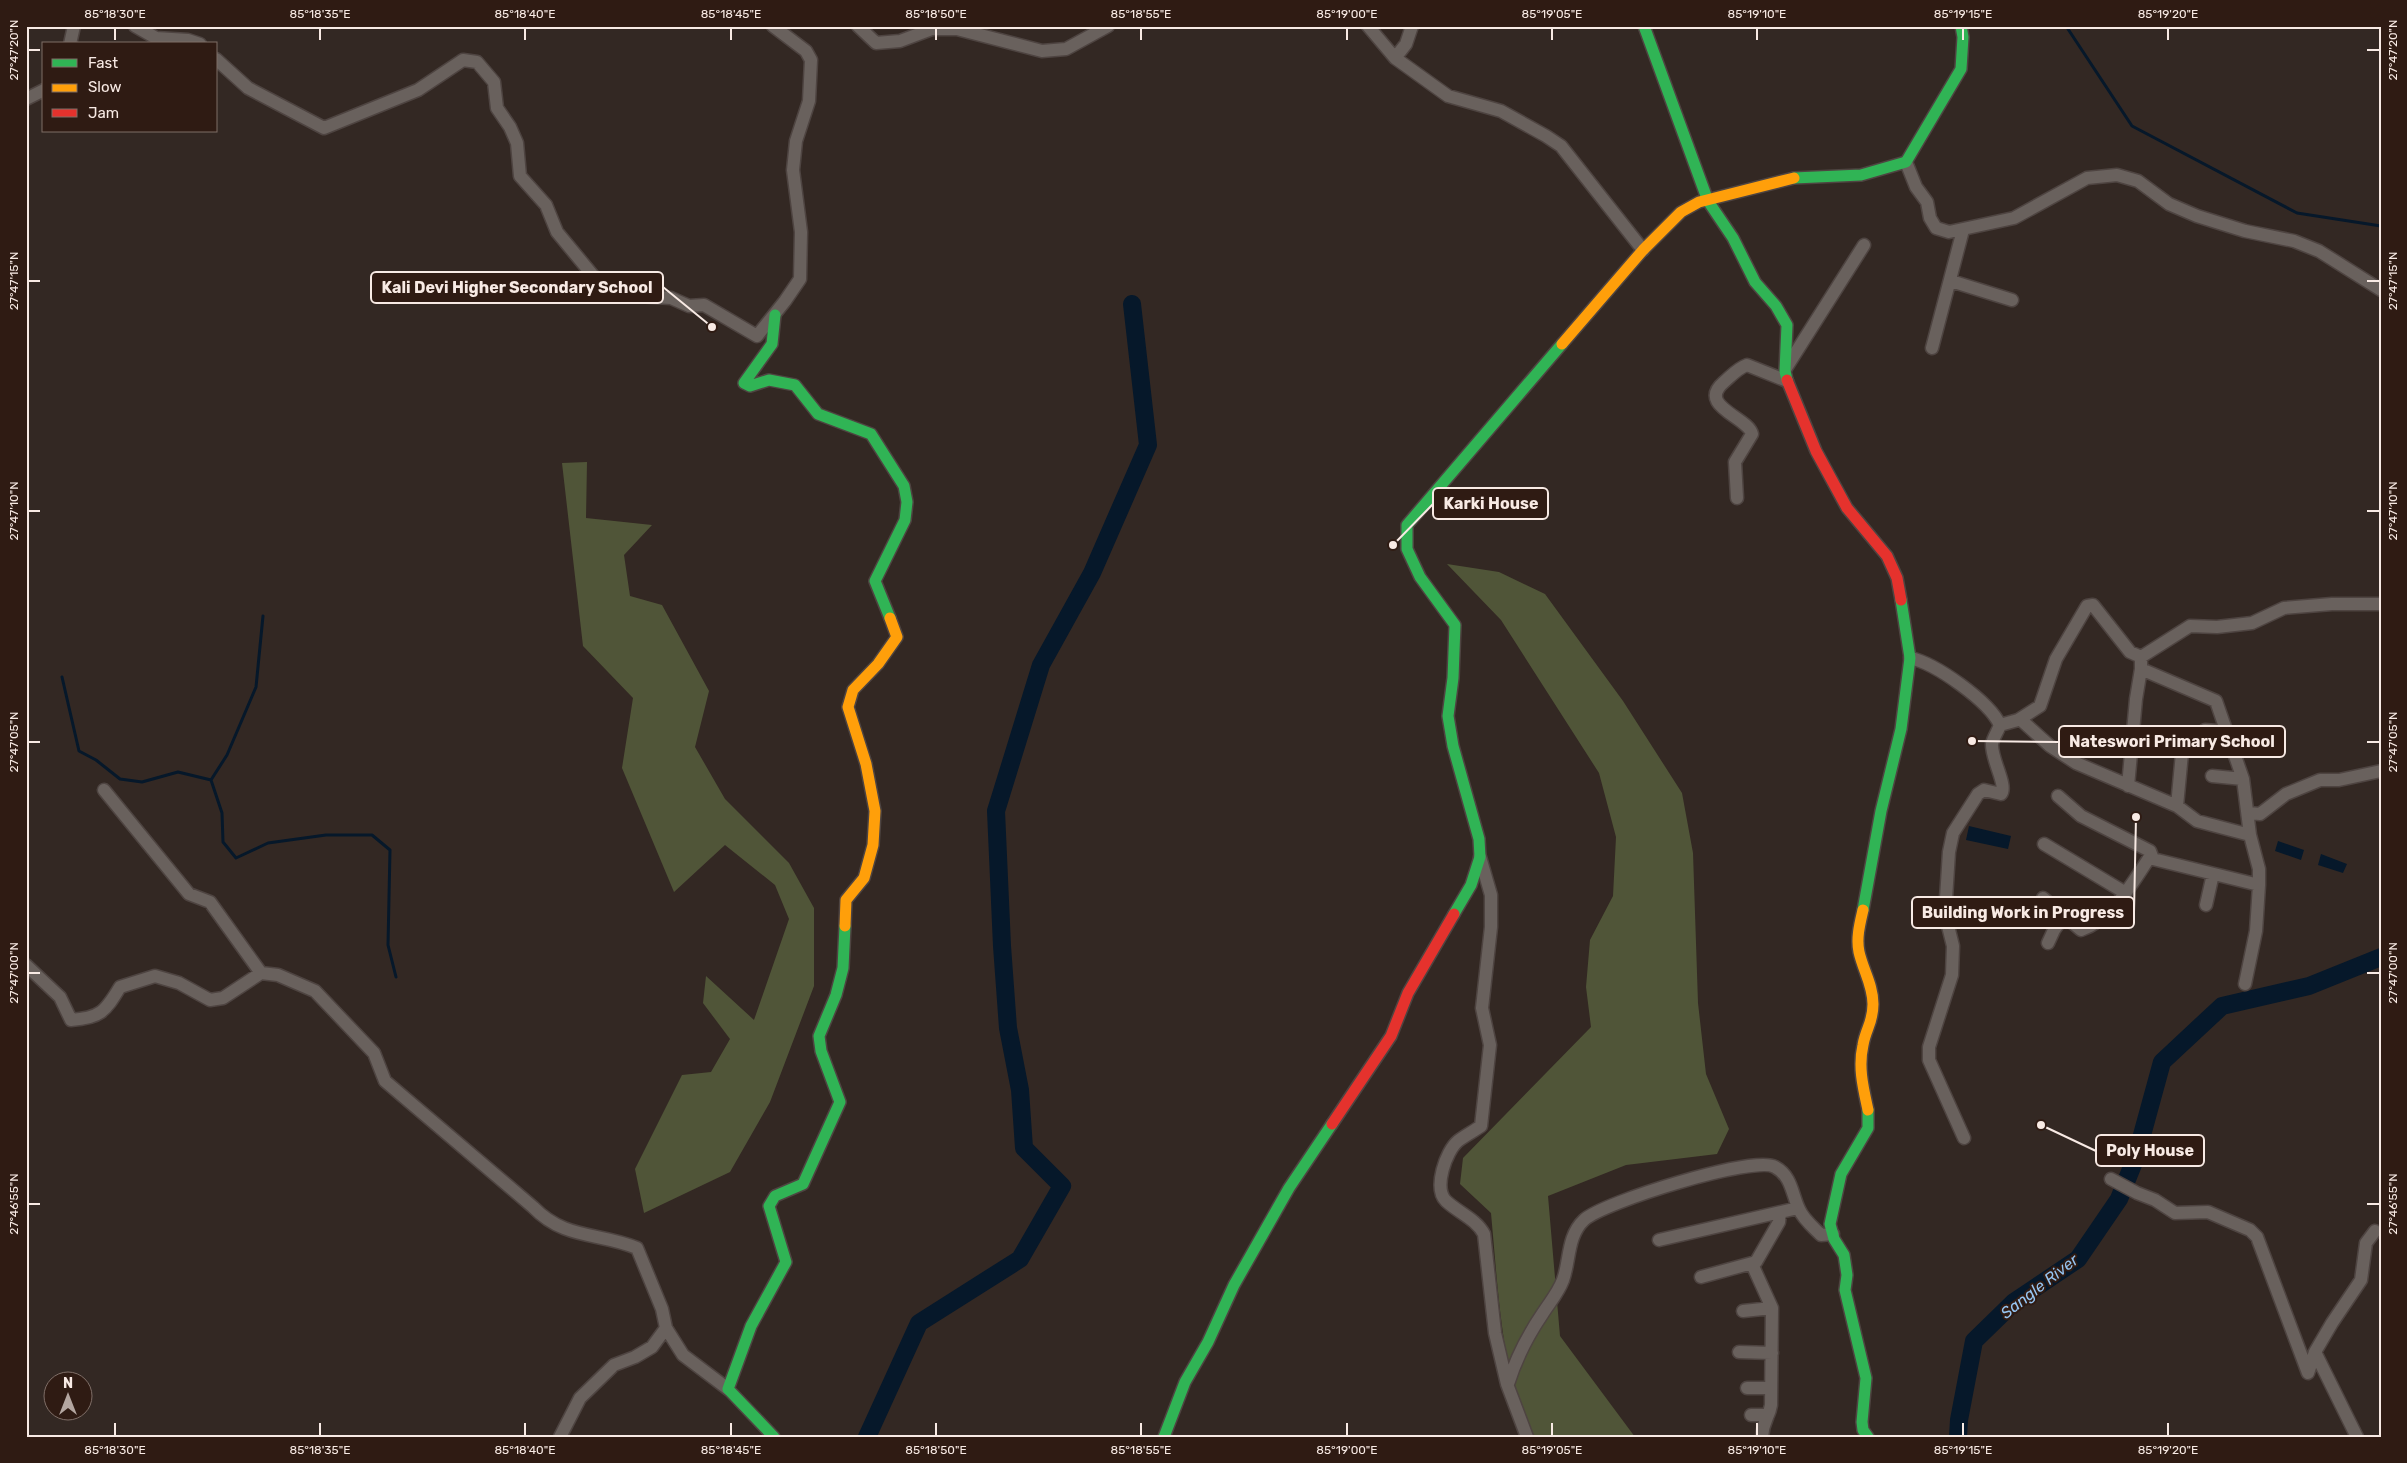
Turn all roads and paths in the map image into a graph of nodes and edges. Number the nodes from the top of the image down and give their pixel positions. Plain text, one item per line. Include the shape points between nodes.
1 (74, 26) edge
2 (135, 26) edge
3 (773, 26) edge
4 (858, 26) edge
5 (1108, 26) edge
6 (1368, 26) edge
7 (1412, 26) edge
8 (1644, 26) edge
9 (1961, 26) edge
10 (70, 42) edge
11 (199, 42) edge
12 (1396, 58) junction
13 (218, 62) edge
14 (42, 91) edge
15 (26, 99) edge
16 (1906, 162) junction
17 (1708, 201) junction
18 (1963, 230) junction
19 (1864, 245) dead end
20 (1643, 250) junction
21 (1951, 281) junction
22 (2381, 290) edge
23 (2012, 300) dead end
24 (775, 315) junction
25 (1932, 348) dead end
26 (1786, 376) junction
27 (1737, 498) dead end
28 (2381, 604) edge
29 (1910, 658) junction
30 (2141, 663) junction
31 (2020, 719) junction
32 (2000, 725) junction
33 (2205, 730) dead end
34 (2228, 732) junction
35 (2182, 753) dead end
36 (2381, 771) edge
37 (2212, 776) dead end
38 (2243, 779) junction
39 (2128, 786) junction
40 (104, 790) dead end
41 (2058, 796) dead end
42 (2177, 806) junction
43 (2248, 813) junction
44 (2250, 835) junction
45 (2044, 844) dead end
46 (2151, 855) junction
47 (1480, 857) junction
48 (2213, 874) junction
49 (2259, 886) junction
50 (2124, 892) junction
51 (2043, 898) dead end
52 (2206, 905) dead end
53 (2064, 916) junction
54 (2048, 943) dead end
55 (26, 965) edge
56 (260, 973) junction
57 (2245, 984) dead end
58 (1964, 1138) dead end
59 (2115, 1182) dead end
60 (1798, 1208) junction
61 (1780, 1213) junction
62 (2375, 1231) dead end
63 (1833, 1234) junction
64 (1659, 1240) dead end
65 (1752, 1264) junction
66 (1701, 1277) dead end
67 (1772, 1308) junction
68 (1742, 1310) dead end
69 (666, 1328) junction
70 (1739, 1352) dead end
71 (2315, 1352) junction
72 (1772, 1353) junction
73 (1508, 1384) junction
74 (1747, 1388) dead end
75 (1771, 1388) junction
76 (728, 1390) junction
77 (1750, 1415) dead end
78 (1768, 1415) junction
79 (560, 1437) edge
80 (774, 1437) edge
81 (1164, 1437) edge
82 (1527, 1437) edge
83 (1762, 1437) edge
84 (1868, 1437) edge
85 (2357, 1437) edge

1 - 10 street
2 - 11 street via 156,38
3 - 24 street via 806,51 811,60 809,101 796,141 793,170 802,232 800,279
4 - 5 street via 876,43 900,41 932,29 957,29 1042,51 1066,49
6 - 12 street
7 - 12 street via 1406,44
8 - 17 street
9 - 16 street via 1961,69
12 - 20 street via 1448,96 1500,111 1561,146
13 - 24 street via 248,88 324,128 418,90 463,60 477,62 494,82 497,108 517,143 520,176 546,205 557,232 600,284 637,296 671,298 688,306 704,305 757,336
14 - 15 street
16 - 17 street via 1861,175 1793,178
16 - 18 street via 1927,202 1936,228 1949,232
17 - 20 street via 1692,205
17 - 26 street via 1733,238 1755,282 1776,306 1787,325
18 - 21 street
18 - 22 street via 2014,218 2087,178 2117,175 2138,181 2169,204 2197,216 2245,231 2294,241 2319,251
19 - 26 street
20 - 47 street via 1407,526 1407,549 1420,577 1455,624 1448,716
21 - 23 street
21 - 25 street
24 - 76 street via 772,344 744,383 750,386 769,380 795,385 818,414 871,434 904,486 907,502 905,520 875,582 896,637 878,664 853,690 848,708 866,764 875,811 873,846 864,878 846,900 843,968 819,1036 821,1051 840,1102 803,1184 775,1196 769,1206 786,1262 751,1326
26 - 27 street via 1746,365 1720,385 1716,393 1722,407 1733,418 1746,424 1752,434 1735,462
26 - 29 street via 1816,451 1847,508 1876,540 1898,578
28 - 30 street via 2284,608 2252,623 2190,626
29 - 32 street via 1931,665 1976,698
29 - 63 street via 1901,729 1881,811 1858,936 1859,952 1870,981 1873,1001 1873,1019 1863,1043 1860,1071 1869,1114 1868,1128 1841,1174 1830,1224
30 - 31 street via 2093,605 2086,606 2056,659 2040,706
30 - 34 street via 2216,701
30 - 39 street
31 - 32 street
31 - 39 street via 2050,746 2076,763
32 - 58 street via 1992,743 1995,766 2005,785 2004,791 2001,794 1984,790 1978,794 1954,834 1949,852 1945,914 1953,946 1952,975 1929,1047 1929,1060
33 - 34 street
34 - 38 street
35 - 42 street
36 - 43 street via 2339,780 2320,780 2286,794 2260,814
37 - 38 street
38 - 43 street
39 - 42 street
40 - 56 street via 189,894 210,902
41 - 46 street via 2081,816 2150,851
42 - 44 street via 2197,821
43 - 44 street
44 - 49 street via 2259,868
45 - 50 street
46 - 48 street via 2153,859
46 - 50 street
47 - 73 street via 1491,895 1491,927 1482,1008 1490,1045 1488,1076 1481,1126 1457,1142 1441,1172 1440,1187 1444,1200 1479,1224 1484,1234 1495,1334
47 - 81 street via 1470,885 1408,993 1391,1036 1289,1188 1234,1285 1185,1382
48 - 49 street
48 - 52 street
49 - 57 street via 2256,931
50 - 53 street via 2105,916 2090,927 2081,930
51 - 53 street
53 - 54 street
55 - 56 street via 60,997 71,1020 91,1018 108,1007 120,987 155,976 179,983 210,1000 224,998
56 - 69 street via 278,975 315,991 374,1053 385,1081 546,1220 567,1231 623,1242 637,1248 662,1308
59 - 71 street via 2175,1213 2208,1212 2250,1230 2257,1236 2308,1373
60 - 61 street
60 - 63 street via 1821,1235
60 - 73 street via 1791,1185 1784,1175 1775,1167 1760,1164 1689,1179 1622,1200 1596,1212 1583,1220 1574,1236 1559,1291 1523,1344
61 - 64 street
61 - 65 street via 1779,1222
62 - 71 street via 2366,1243 2361,1280
63 - 84 street via 1844,1255 1847,1303 1866,1378 1862,1422
65 - 66 street
65 - 67 street
67 - 68 street
67 - 72 street
69 - 76 street via 683,1355
69 - 79 street via 652,1347 614,1364 580,1398
70 - 72 street
71 - 85 street
72 - 75 street
73 - 82 street
74 - 75 street
75 - 78 street
76 - 80 street
77 - 78 street
78 - 83 street via 1762,1424

